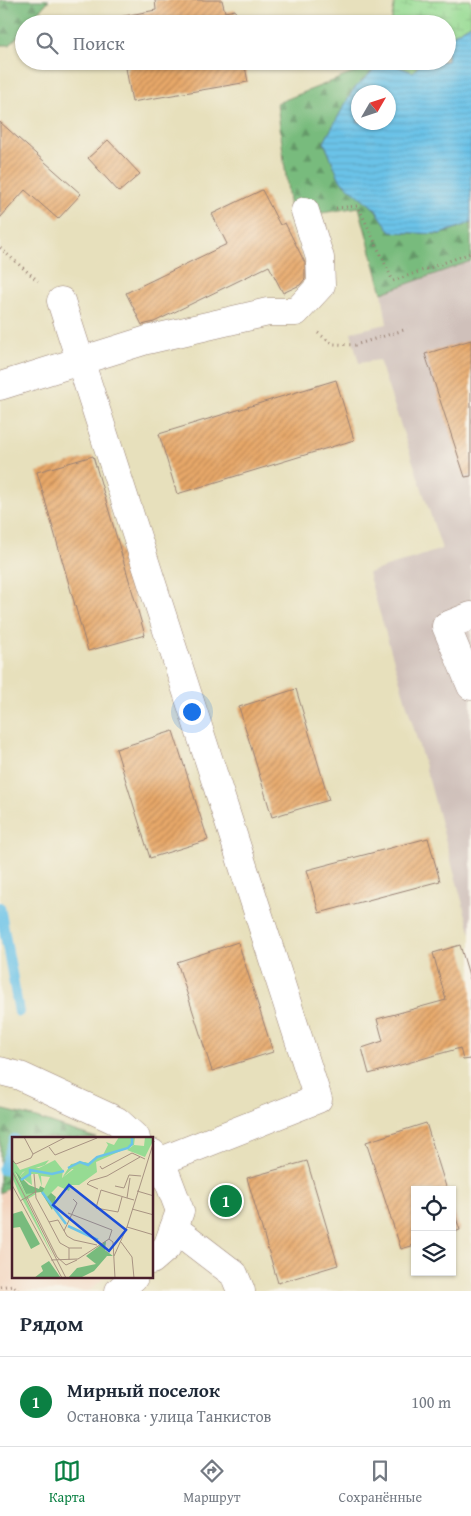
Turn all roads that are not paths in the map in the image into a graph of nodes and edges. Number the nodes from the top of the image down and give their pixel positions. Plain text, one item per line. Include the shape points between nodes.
1 (305, 211) road end
2 (61, 301) road end
3 (81, 360) junction
4 (0, 386) edge
5 (471, 616) edge
6 (471, 686) edge
7 (0, 1071) edge
8 (135, 1137) edge
9 (157, 1157) edge
10 (174, 1228) junction
11 (154, 1258) edge
12 (133, 1278) edge
13 (119, 1291) edge
14 (241, 1291) edge

1 - 3 main road via 320,258 321,285 296,312 268,312 147,340
2 - 3 main road
3 - 4 main road
3 - 9 main road via 318,1099
5 - 6 main road via 446,626
7 - 8 main road via 20,1076 117,1121
9 - 10 main road via 180,1211
10 - 11 main road via 167,1247
10 - 14 main road via 234,1274
12 - 13 main road

